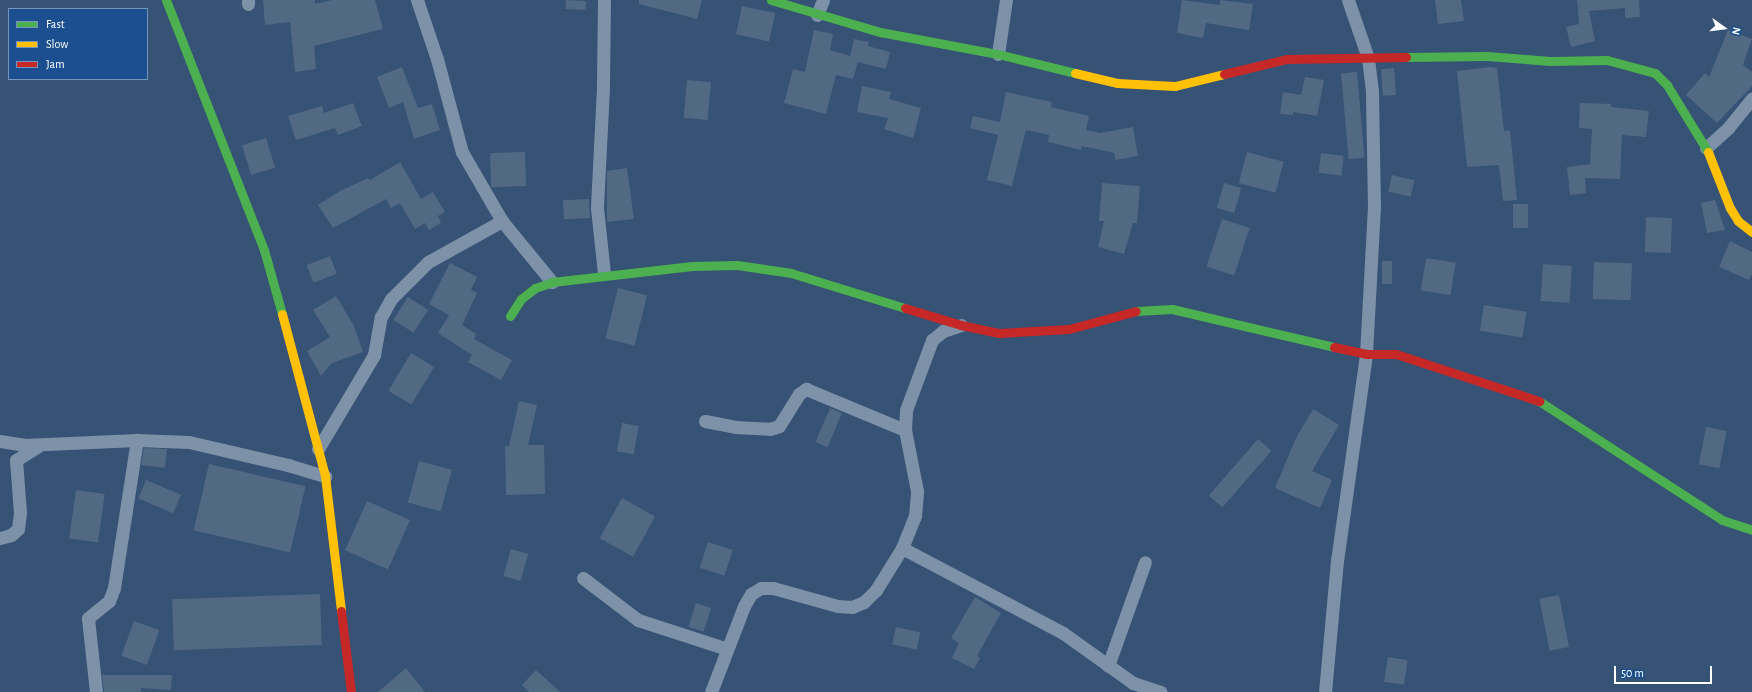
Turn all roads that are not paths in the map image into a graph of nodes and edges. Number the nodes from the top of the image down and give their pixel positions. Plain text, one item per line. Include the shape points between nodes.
1 (166, 0) edge
2 (417, 0) edge
3 (604, 0) edge
4 (771, 0) edge
5 (823, 0) edge
6 (1006, 0) edge
7 (1348, 0) edge
8 (817, 15) junction
9 (998, 54) junction
10 (1368, 58) junction
11 (1752, 98) edge
12 (1706, 148) junction
13 (502, 221) junction
14 (1752, 232) edge
15 (604, 274) junction
16 (552, 282) junction
17 (510, 316) dead end
18 (961, 325) junction
19 (1366, 354) junction
20 (705, 421) dead end
21 (905, 430) junction
22 (138, 440) junction
23 (0, 441) edge
24 (42, 445) junction
25 (318, 449) junction
26 (325, 476) junction
27 (1752, 530) edge
28 (0, 538) edge
29 (902, 548) junction
30 (1145, 562) dead end
31 (583, 578) dead end
32 (727, 649) junction
33 (1108, 666) junction
34 (96, 692) edge
35 (351, 692) edge
36 (711, 692) edge
37 (1161, 692) edge
38 (1325, 692) edge

1 - 25 street via 264,250
2 - 13 street via 437,59 462,152
3 - 15 street via 604,88 597,208
4 - 8 street
5 - 8 street
6 - 9 street
7 - 10 street
8 - 9 street via 880,32
9 - 10 street via 1117,83 1175,86 1287,58
10 - 12 street via 1487,56 1550,61 1591,59 1633,66 1655,73 1667,85
10 - 19 street via 1372,91 1374,207
11 - 12 street via 1728,128
12 - 14 street via 1730,208 1738,222
13 - 16 street
13 - 25 street via 428,262 391,299 381,317 374,355
15 - 16 street
15 - 18 street via 692,266 764,268 834,284
16 - 17 street via 535,288 521,299
18 - 19 street via 999,333 1053,331 1081,326 1126,312 1172,309
18 - 21 street via 943,331 932,340 906,410
19 - 27 street via 1396,354 1548,404 1722,520
19 - 38 street via 1337,561
20 - 21 street via 735,427 770,429 779,426 799,394 806,389
21 - 29 street via 917,491 915,516
22 - 24 street
22 - 26 street via 189,442
22 - 34 street via 114,588 110,601 88,618
23 - 24 street
24 - 28 street via 16,460 20,513 18,529
25 - 26 street
26 - 35 street
29 - 32 street via 876,590 864,602 852,607 838,606 773,588 761,588 751,594 744,606
29 - 33 street via 1063,633
30 - 33 street
31 - 32 street via 638,620
32 - 36 street
33 - 37 street via 1133,683

